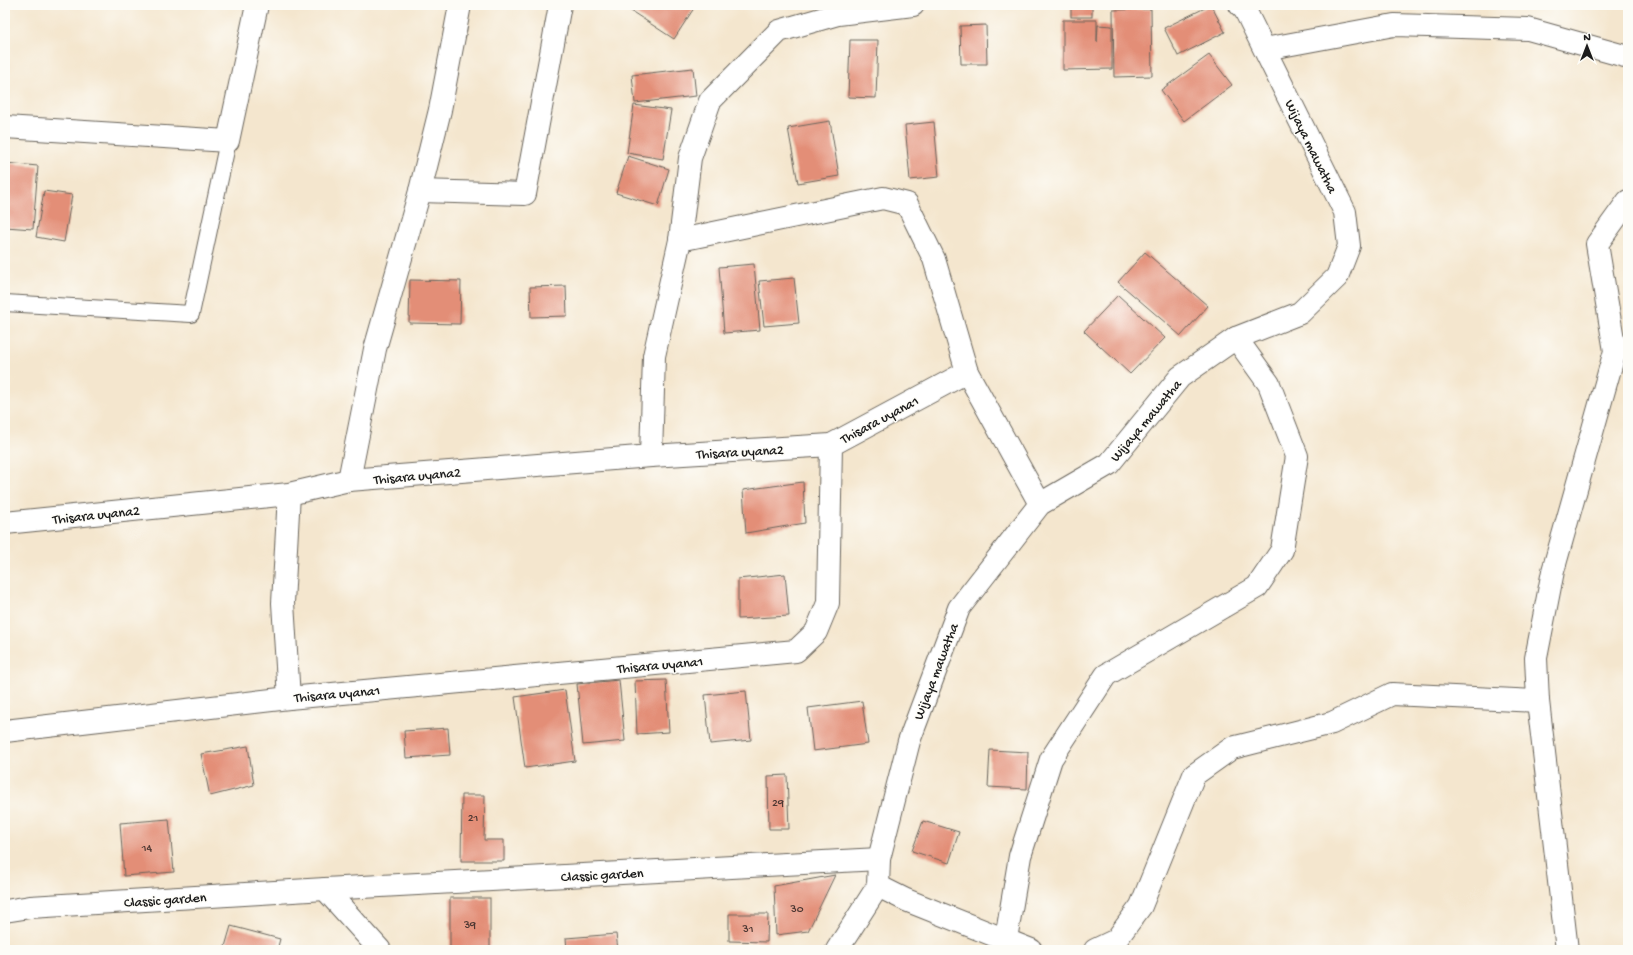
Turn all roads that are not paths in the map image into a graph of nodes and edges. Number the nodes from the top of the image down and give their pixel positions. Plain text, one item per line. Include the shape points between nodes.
1 (257, 5) edge
2 (460, 5) edge
3 (560, 5) edge
4 (913, 5) edge
5 (1240, 5) edge
6 (1265, 49) junction
7 (1628, 57) edge
8 (5, 126) edge
9 (228, 141) junction
10 (420, 191) junction
11 (1628, 200) edge
12 (680, 240) junction
13 (5, 303) edge
14 (1236, 338) junction
15 (967, 372) junction
16 (831, 445) junction
17 (651, 456) junction
18 (349, 480) junction
19 (289, 494) junction
20 (1040, 504) junction
21 (5, 523) edge
22 (289, 698) junction
23 (1538, 701) junction
24 (5, 730) edge
25 (879, 859) junction
26 (878, 886) junction
27 (325, 889) junction
28 (5, 911) edge
29 (1006, 939) junction
30 (380, 950) edge
31 (837, 950) edge
32 (1030, 950) edge
33 (1095, 950) edge
34 (1567, 950) edge

1 - 9 street
2 - 10 street via 440,110
3 - 10 street via 525,194
4 - 12 street via 838,14 779,31 710,102 690,158
5 - 6 street, Wijaya mawatha
6 - 7 street via 1394,25 1528,29
6 - 14 street, Wijaya mawatha via 1345,212 1349,246 1336,277 1300,313
8 - 9 street
9 - 13 lane via 191,314
10 - 18 street via 375,349
11 - 23 street via 1597,244 1615,351 1553,571 1536,658
12 - 15 street via 883,198 907,204 934,259
12 - 17 street via 654,356
14 - 20 street, Wijaya mawatha via 1180,377 1109,464
14 - 29 street via 1269,384 1297,456 1282,550 1258,587 1106,675 1051,759 1020,856
15 - 16 street, Thisara uyana1
15 - 20 street
16 - 17 street, Thisara uyana2
16 - 22 street, Thisara uyana1 via 828,603 816,632 796,651
17 - 18 street, Thisara uyana2
18 - 19 street, Thisara uyana2
19 - 21 street, Thisara uyana2
19 - 22 street via 283,603
20 - 25 street, Wijaya mawatha via 959,608 909,741
22 - 24 street, Thisara uyana1
23 - 33 street via 1392,694 1332,723 1232,748 1194,775 1141,906 1116,940
23 - 34 street
25 - 26 street, Wijaya mawatha
25 - 27 street, Classic garden
26 - 29 street via 906,900
26 - 31 street
27 - 28 street, Classic garden via 30,907
27 - 30 street
29 - 32 street

